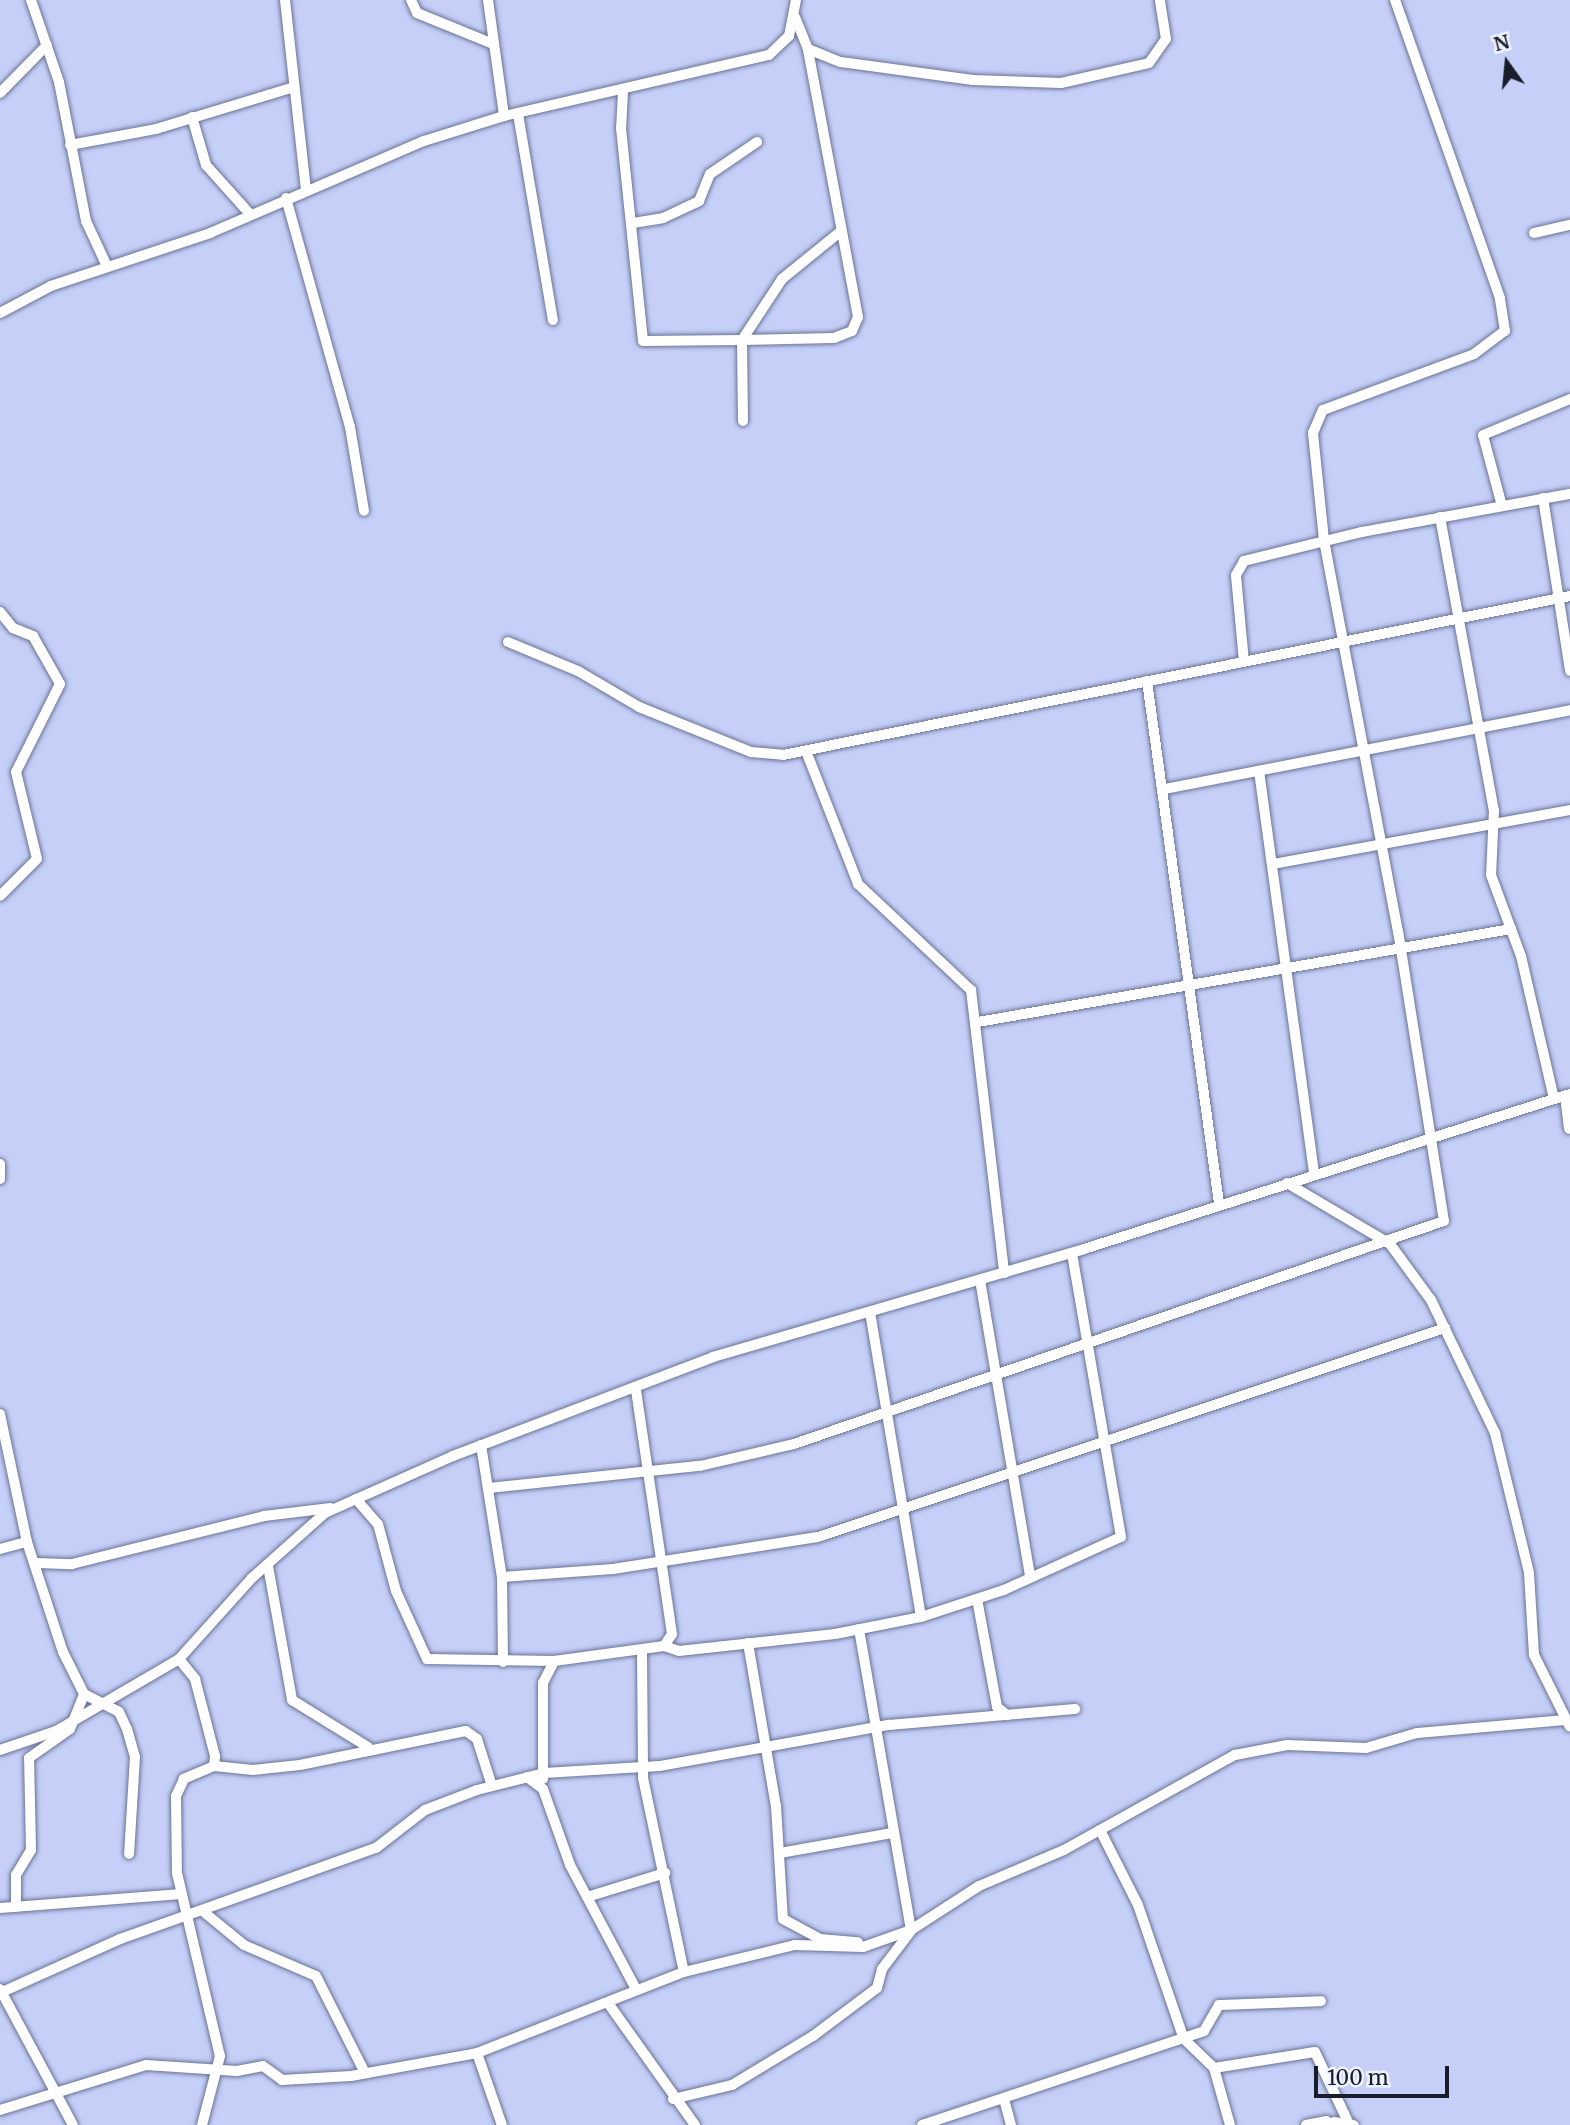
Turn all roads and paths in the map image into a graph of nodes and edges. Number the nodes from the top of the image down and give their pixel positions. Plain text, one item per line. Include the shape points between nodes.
1 (31, 0) edge
2 (285, 0) edge
3 (411, 0) edge
4 (488, 0) edge
5 (796, 0) edge
6 (1160, 0) edge
7 (1395, 0) edge
8 (795, 16) junction
9 (491, 43) junction
10 (47, 45) junction
11 (808, 49) junction
12 (291, 88) junction
13 (623, 92) junction
14 (0, 93) edge
15 (517, 114) junction
16 (504, 116) junction
17 (192, 117) junction
18 (757, 142) dead end
19 (70, 145) junction
20 (306, 191) junction
21 (286, 198) junction
22 (250, 214) junction
23 (633, 223) junction
24 (1570, 225) edge
25 (841, 231) junction
26 (1534, 233) dead end
27 (106, 264) junction
28 (0, 313) edge
29 (553, 320) dead end
30 (742, 340) junction
31 (1570, 399) edge
32 (743, 421) dead end
33 (1570, 486) edge
34 (1570, 494) edge
35 (1540, 499) junction
36 (1502, 506) junction
37 (365, 511) dead end
38 (1440, 517) junction
39 (1324, 540) junction
40 (1570, 596) edge
41 (1558, 598) junction
42 (0, 612) edge
43 (1458, 619) junction
44 (508, 642) dead end
45 (1344, 643) junction
46 (1244, 662) junction
47 (1570, 671) edge
48 (1147, 681) junction
49 (1570, 710) edge
50 (1478, 728) junction
51 (806, 751) junction
52 (1365, 751) junction
53 (1259, 771) junction
54 (1165, 789) junction
55 (1570, 810) edge
56 (1492, 825) junction
57 (1383, 846) junction
58 (1273, 864) junction
59 (0, 896) edge
60 (1511, 929) junction
61 (1401, 947) junction
62 (1286, 970) junction
63 (1188, 984) junction
64 (978, 1022) junction
65 (1568, 1095) edge
66 (1554, 1099) junction
67 (1569, 1129) edge
68 (1434, 1136) junction
69 (0, 1164) edge
70 (1314, 1173) junction
71 (0, 1179) edge
72 (1287, 1183) junction
73 (1219, 1203) junction
74 (1390, 1244) junction
75 (1072, 1253) junction
76 (1004, 1273) junction
77 (980, 1280) junction
78 (870, 1312) junction
79 (1445, 1328) junction
80 (1089, 1344) junction
81 (996, 1376) junction
82 (636, 1391) junction
83 (887, 1414) junction
84 (1, 1421) edge
85 (1105, 1441) junction
86 (481, 1445) junction
87 (646, 1472) junction
88 (1011, 1474) junction
89 (489, 1488) junction
90 (356, 1499) junction
91 (336, 1507) junction
92 (903, 1510) junction
93 (27, 1542) junction
94 (0, 1549) edge
95 (660, 1561) junction
96 (37, 1563) junction
97 (268, 1566) junction
98 (1030, 1576) junction
99 (502, 1577) junction
100 (977, 1599) junction
101 (921, 1617) junction
102 (859, 1629) junction
103 (748, 1643) junction
104 (664, 1646) junction
105 (642, 1652) junction
106 (178, 1659) junction
107 (554, 1661) junction
108 (503, 1662) junction
109 (84, 1694) junction
110 (100, 1705) junction
111 (1075, 1709) dead end
112 (1007, 1715) junction
113 (75, 1719) junction
114 (1567, 1723) edge
115 (875, 1731) junction
116 (767, 1746) junction
117 (369, 1748) junction
118 (0, 1750) edge
119 (214, 1766) junction
120 (642, 1766) junction
121 (544, 1773) junction
122 (527, 1777) junction
123 (492, 1786) junction
124 (542, 1789) junction
125 (1100, 1830) junction
126 (892, 1833) junction
127 (779, 1853) junction
128 (129, 1854) dead end
129 (664, 1873) junction
130 (181, 1894) junction
131 (587, 1897) junction
132 (16, 1907) junction
133 (0, 1908) edge
134 (205, 1913) junction
135 (187, 1918) junction
136 (911, 1930) junction
137 (684, 1972) junction
138 (636, 1989) junction
139 (1, 1991) edge
140 (1321, 2001) dead end
141 (608, 2003) junction
142 (1184, 2039) junction
143 (477, 2053) junction
144 (1214, 2068) junction
145 (216, 2069) junction
146 (365, 2073) junction
147 (57, 2097) junction
148 (673, 2099) junction
149 (1004, 2099) junction
150 (0, 2110) edge
151 (1351, 2124) edge
152 (73, 2125) edge
153 (202, 2125) edge
154 (502, 2125) edge
155 (695, 2125) edge
156 (922, 2125) edge
157 (1011, 2125) edge
158 (1230, 2125) edge
159 (1306, 2125) edge

1 - 10 street
2 - 12 street
3 - 9 street via 417,13
4 - 9 street
5 - 8 street
6 - 11 street via 1166,39 1149,63 1061,83 886,70
7 - 39 street via 1506,327 1488,348 1319,413 1313,433
8 - 11 street
8 - 13 street via 789,36 769,55
9 - 16 street
10 - 14 street
10 - 19 street
11 - 25 street
12 - 17 street
12 - 20 street
13 - 15 street
13 - 23 street via 621,128
15 - 16 street
15 - 29 street
16 - 20 street
17 - 19 street
17 - 22 street via 205,165
18 - 23 street via 710,174 699,201 663,218
19 - 27 street via 86,220
20 - 21 street
21 - 22 street
21 - 37 street via 350,427
22 - 27 street
23 - 30 street via 643,341
24 - 26 street
25 - 30 street via 782,279
25 - 30 street via 858,317 852,331 834,338
27 - 28 street
30 - 32 street
31 - 36 street via 1483,435
33 - 35 street
34 - 35 street
35 - 36 street
35 - 41 street
36 - 38 street
38 - 39 street
38 - 43 street
39 - 45 street
39 - 46 street via 1239,566
40 - 41 street
41 - 43 street
41 - 47 street
42 - 59 street via 38,642 60,684 16,772 37,859
43 - 45 street
43 - 50 street
44 - 51 street via 578,671 639,707 751,752
45 - 46 street
45 - 52 street
46 - 48 street
48 - 51 street
48 - 54 street
49 - 50 street
50 - 52 street
50 - 56 street
51 - 64 street via 852,875 966,982
52 - 53 street
52 - 57 street
53 - 54 street
53 - 58 street
54 - 63 street
55 - 56 street
56 - 57 street
56 - 60 street via 1491,876
57 - 58 street
57 - 61 street
58 - 62 street
60 - 61 street
60 - 66 street
61 - 62 street
61 - 68 street
62 - 63 street
62 - 70 street
63 - 64 street
63 - 73 street
64 - 76 street
65 - 66 street
65 - 67 street
66 - 68 street
68 - 70 street
68 - 74 street via 1444,1221
69 - 71 street
70 - 72 street
72 - 73 street
72 - 74 street
73 - 75 street
74 - 79 street via 1412,1269
74 - 80 street
75 - 76 street
75 - 80 street
76 - 77 street
77 - 78 street
77 - 81 street
78 - 82 street via 716,1356
78 - 83 street
79 - 85 street
79 - 114 street via 1495,1433 1529,1573 1534,1656
80 - 81 street
80 - 85 street
81 - 83 street
81 - 88 street
82 - 86 street
82 - 87 street
83 - 87 street via 755,1454
83 - 92 street
84 - 93 street
85 - 88 street
85 - 98 street via 1122,1535
86 - 89 street
86 - 90 street
87 - 89 street
87 - 95 street
88 - 92 street
88 - 98 street
89 - 99 street
90 - 91 street
90 - 108 street via 378,1524 422,1653 434,1662
91 - 96 street via 264,1516 72,1564
91 - 97 street
92 - 95 street via 788,1544
92 - 101 street
93 - 94 street
93 - 96 street
95 - 99 street
95 - 104 street via 672,1634
96 - 109 street via 63,1652
97 - 106 street
97 - 117 street via 292,1700
98 - 100 street
99 - 108 street
100 - 101 street
100 - 112 street via 998,1707
101 - 102 street
102 - 103 street
102 - 115 street
103 - 104 street via 679,1651
103 - 116 street
104 - 105 street
105 - 107 street
105 - 120 street
106 - 110 street
106 - 119 street via 195,1679
107 - 108 street
107 - 121 street via 543,1683
109 - 110 street
109 - 113 street
110 - 113 street
110 - 128 street via 119,1712 135,1757
111 - 112 street
112 - 115 street
113 - 118 street
113 - 132 street via 63,1736 29,1758 31,1850 16,1875
114 - 125 street via 1417,1733 1366,1748 1287,1745 1235,1755
115 - 116 street
115 - 126 street
116 - 120 street
116 - 127 street
117 - 119 street via 300,1765
117 - 123 street via 467,1731 477,1739
119 - 130 street via 179,1784 174,1855
120 - 121 street
120 - 129 street
121 - 122 street
121 - 124 street
122 - 123 street
122 - 124 street
123 - 134 street via 437,1803 392,1842
124 - 131 street
125 - 136 street via 979,1886
125 - 142 street via 1138,1905
126 - 127 street
126 - 136 street
127 - 136 street via 782,1914 789,1926 836,1942
129 - 131 street
129 - 137 street
130 - 132 street via 107,1905
130 - 135 street
131 - 138 street
132 - 133 street
134 - 135 street
134 - 146 street via 244,1945 316,1976
135 - 139 street via 120,1939
135 - 145 street via 218,2042
136 - 137 street via 863,1947 786,1946
136 - 148 street via 882,1969 877,1988 813,2036 732,2085
137 - 138 street
138 - 141 street
139 - 147 street
140 - 142 street via 1219,2005 1205,2031
141 - 143 street
141 - 148 street
142 - 144 street
142 - 149 street
143 - 146 street
143 - 154 street
144 - 151 street via 1315,2052
144 - 158 street
145 - 146 street via 263,2066 282,2080
145 - 147 street via 124,2068
145 - 153 street
147 - 150 street
147 - 152 street
148 - 155 street
149 - 156 street
149 - 157 street
151 - 159 street

